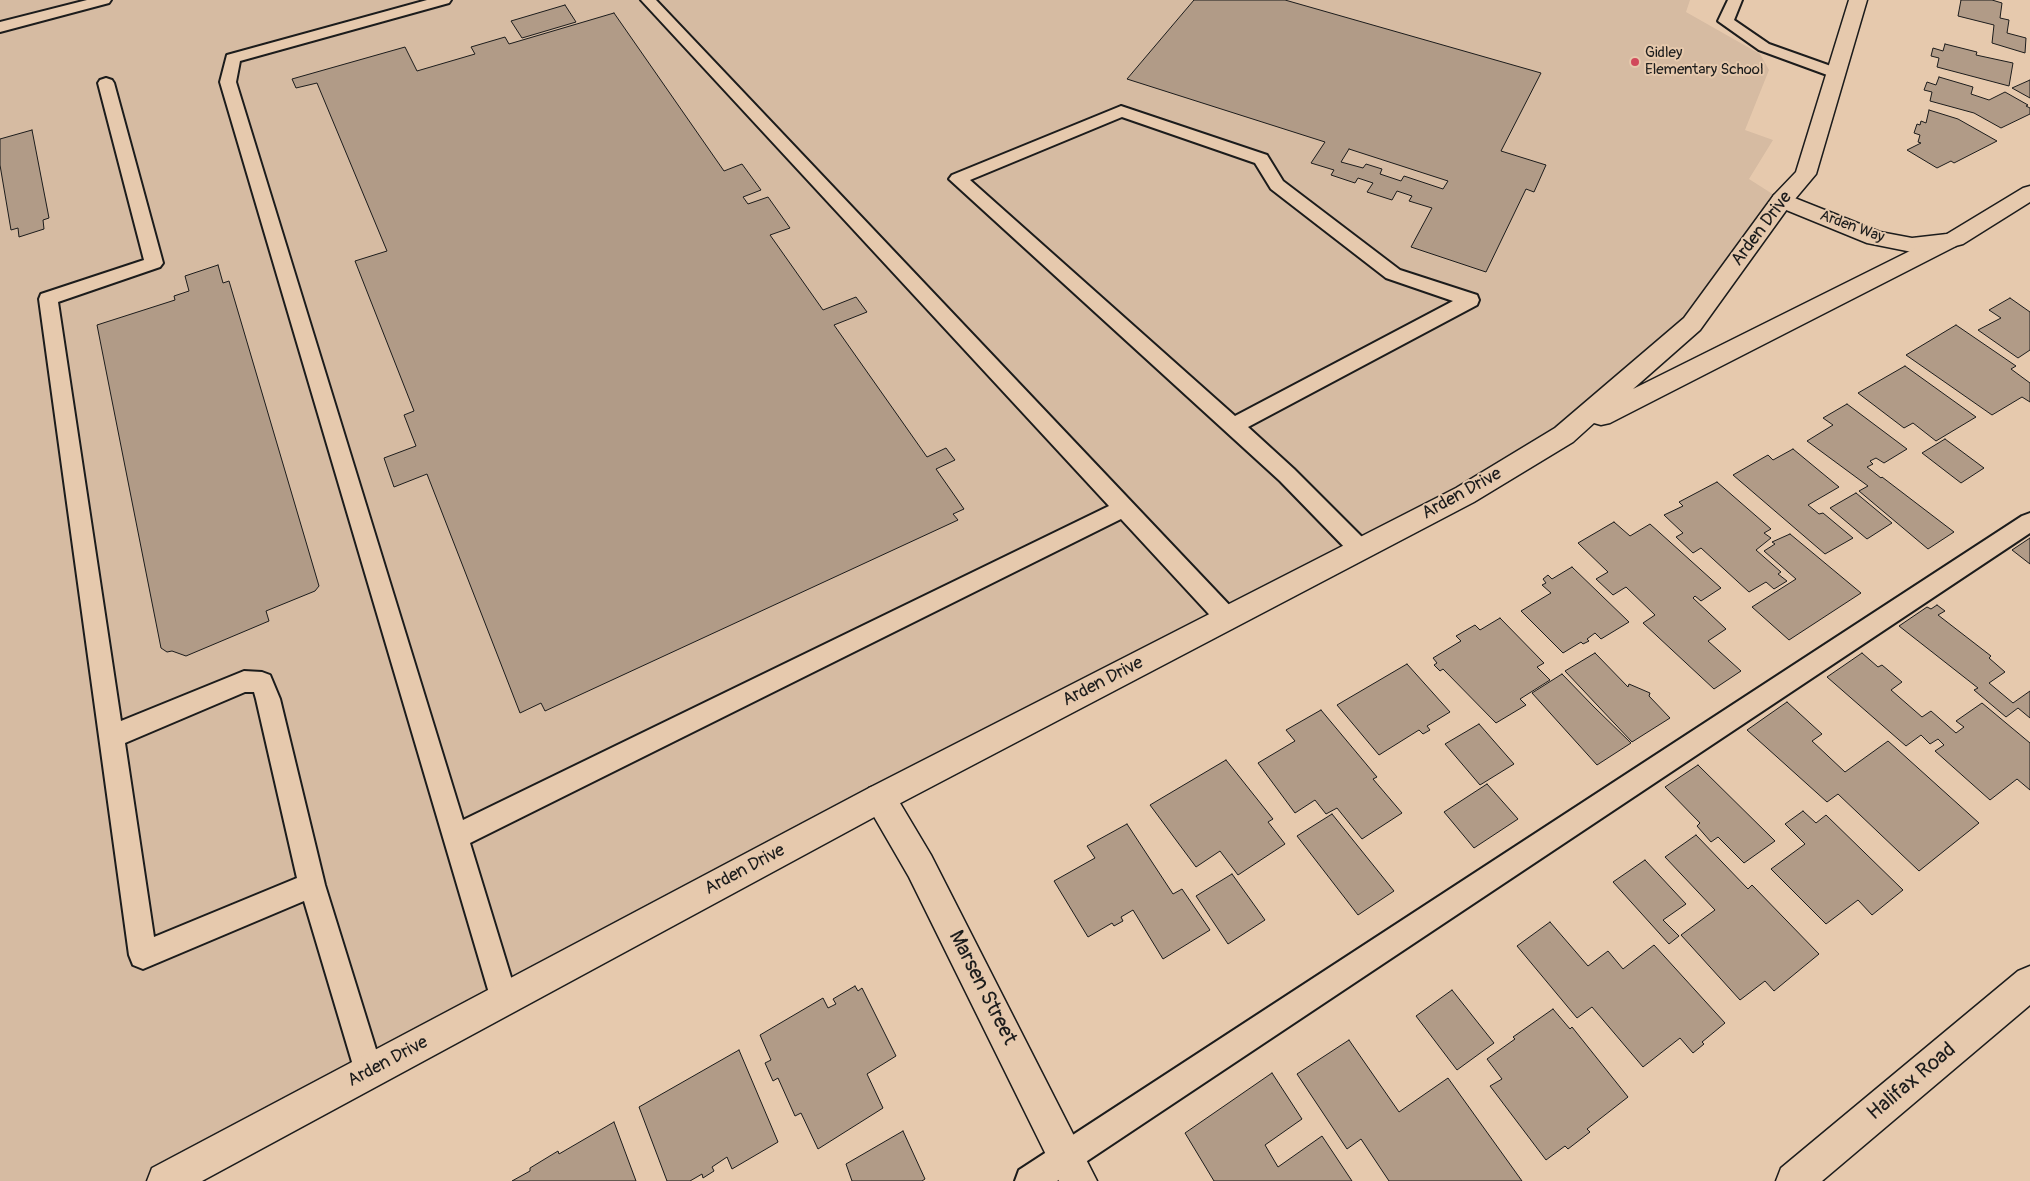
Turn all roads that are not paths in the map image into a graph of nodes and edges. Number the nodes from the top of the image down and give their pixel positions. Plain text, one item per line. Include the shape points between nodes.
1 (104, 0) edge
2 (444, 0) edge
3 (648, 0) edge
4 (1735, 0) edge
5 (1858, 0) edge
6 (0, 27) edge
7 (1836, 72) junction
8 (106, 83) dead end
9 (2030, 193) edge
10 (1782, 200) junction
11 (1948, 241) junction
12 (1233, 426) junction
13 (1564, 434) junction
14 (1124, 508) junction
15 (2030, 522) edge
16 (1360, 549) junction
17 (1227, 618) junction
18 (111, 737) junction
19 (880, 798) junction
20 (455, 837) junction
21 (312, 885) junction
22 (2030, 983) edge
23 (504, 1000) junction
24 (369, 1072) junction
25 (1073, 1169) edge
26 (166, 1181) edge
27 (1030, 1181) edge
28 (1794, 1181) edge

1 - 6 lane
2 - 20 lane via 233,58 228,82
3 - 14 lane
4 - 7 lane via 1726,21 1764,47
5 - 7 street, Arden Drive
7 - 10 street, Arden Drive via 1806,174
8 - 18 lane via 154,263 48,299
9 - 11 street, Arden Way
10 - 11 street, Arden Way via 1875,238 1912,245
10 - 13 street, Arden Drive via 1692,324
11 - 13 street
12 - 12 lane via 1196,393 958,179 1121,111 1261,159 1277,185 1393,274 1470,300
12 - 16 lane
13 - 16 street, Arden Drive via 1464,495
14 - 17 lane
14 - 20 lane
15 - 25 lane
16 - 17 street, Arden Drive
17 - 19 street, Arden Drive
18 - 21 lane via 244,681 262,682
18 - 21 lane via 143,956
19 - 23 street, Arden Drive
19 - 25 street, Marsen Street via 920,866
20 - 23 lane
21 - 24 lane
22 - 28 street, Halifax Road
23 - 24 street, Arden Drive
24 - 26 street, Arden Drive
25 - 27 lane

